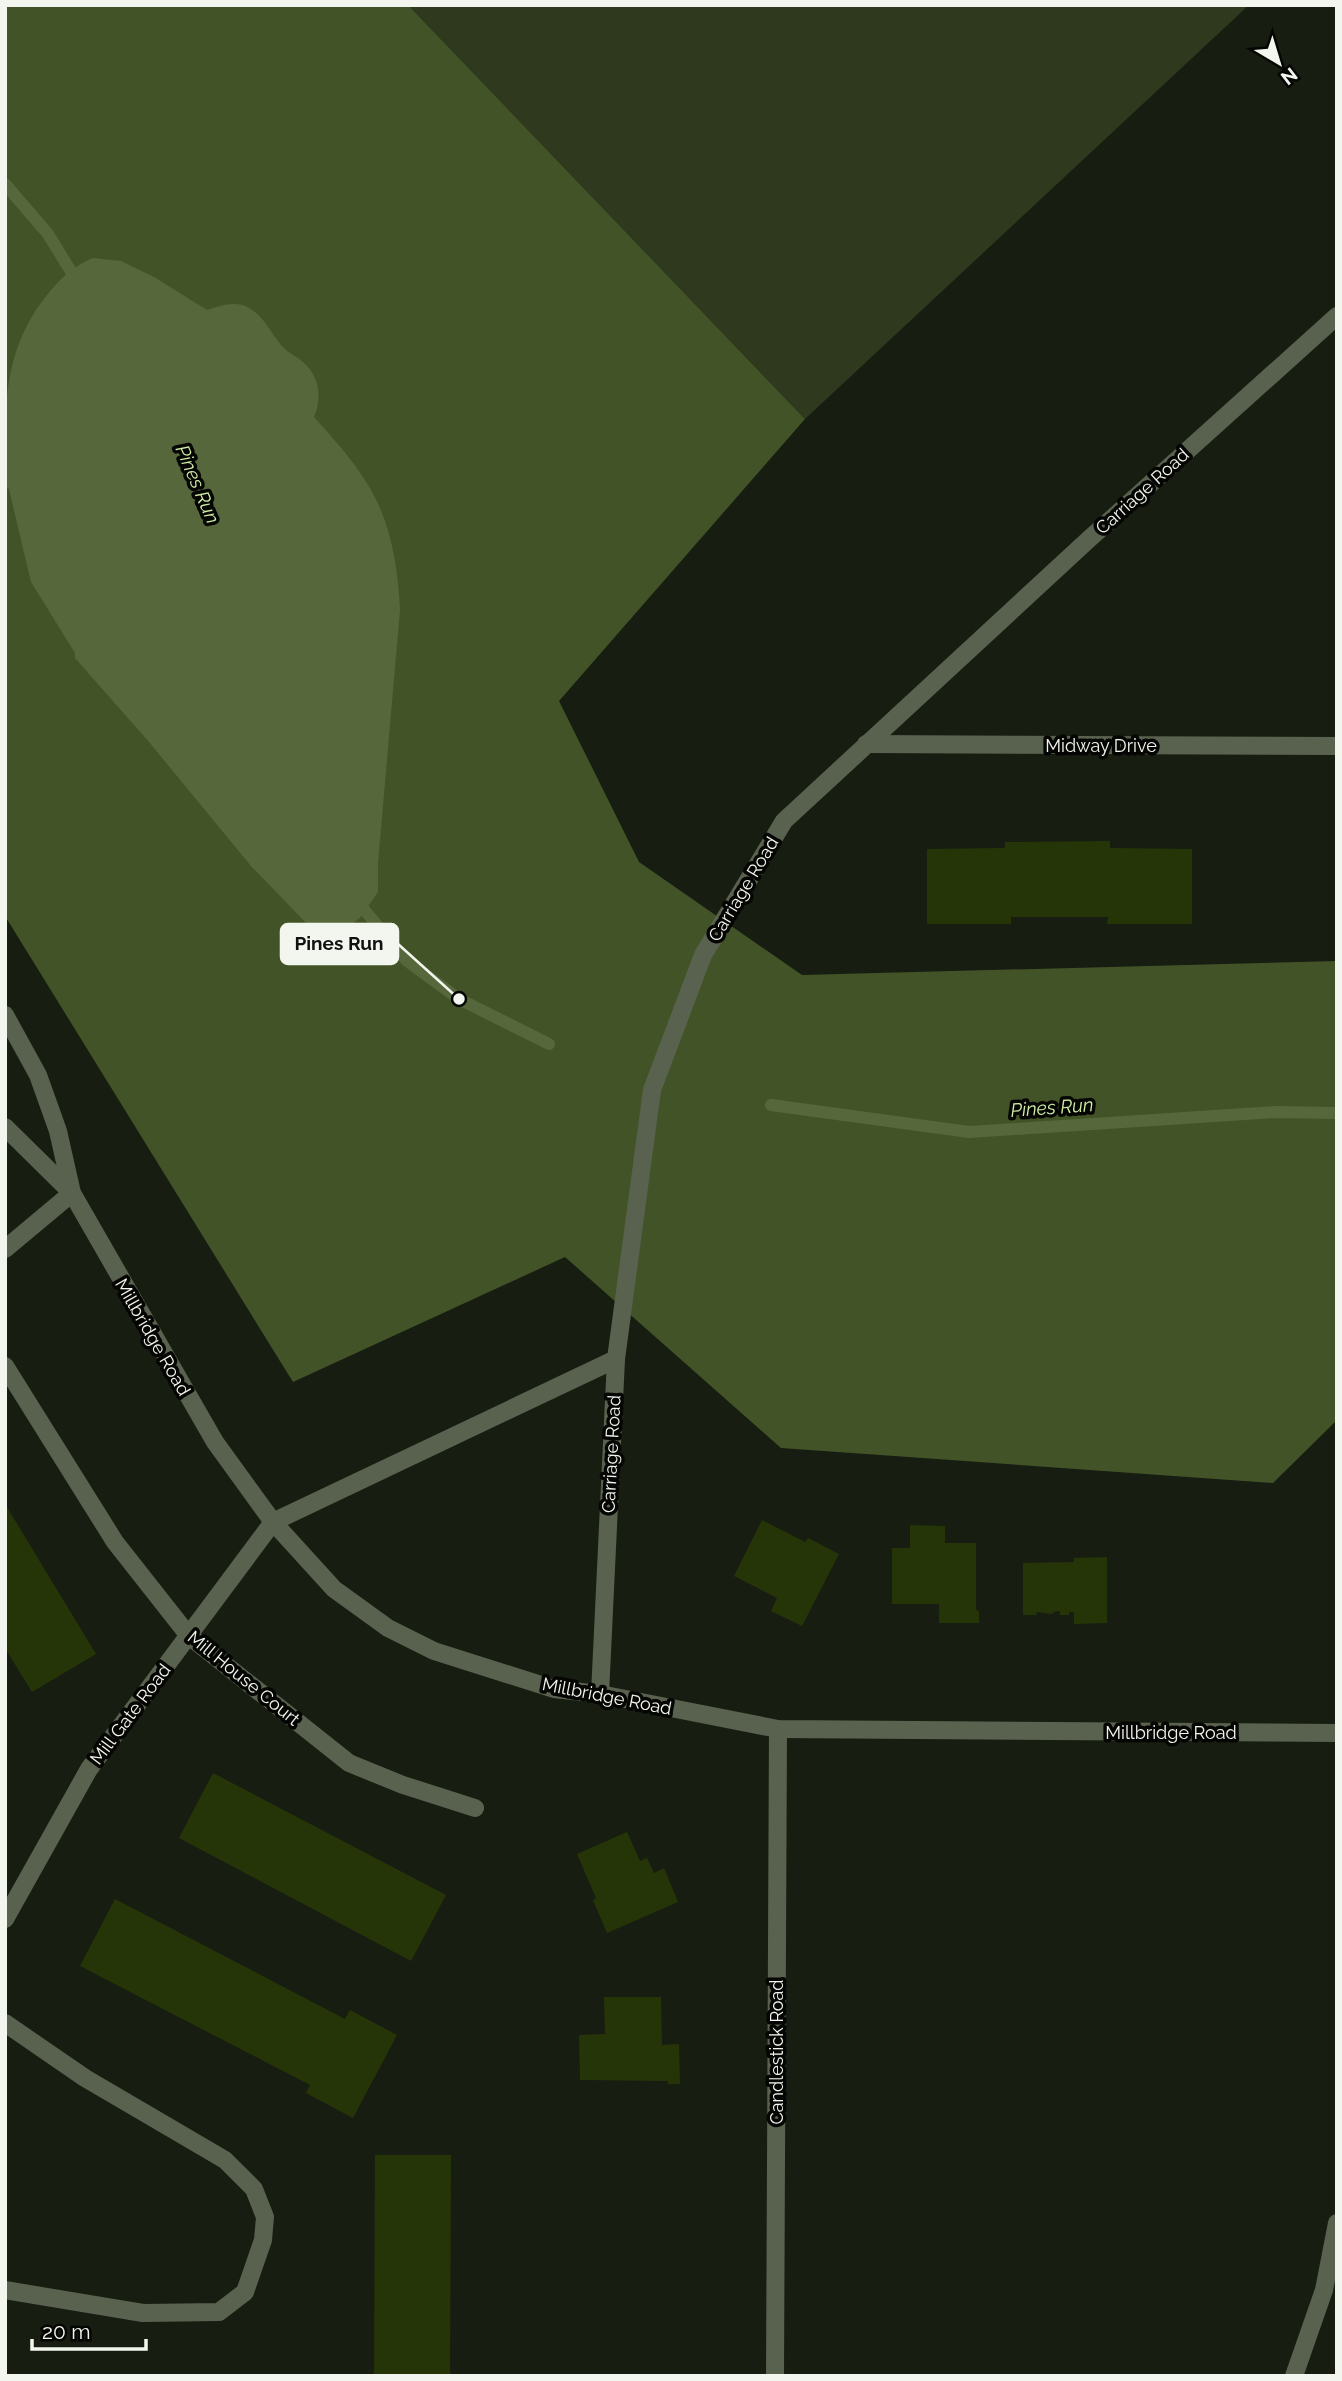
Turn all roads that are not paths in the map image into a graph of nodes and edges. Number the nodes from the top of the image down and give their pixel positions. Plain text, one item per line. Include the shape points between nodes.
1 (1337, 316) edge
2 (866, 744) junction
3 (1337, 746) edge
4 (5, 1015) edge
5 (5, 1127) edge
6 (72, 1193) junction
7 (5, 1249) edge
8 (616, 1359) junction
9 (5, 1366) edge
10 (273, 1522) junction
11 (189, 1636) junction
12 (600, 1694) junction
13 (778, 1729) junction
14 (1337, 1733) edge
15 (475, 1808) dead end
16 (5, 1919) edge
17 (5, 2023) edge
18 (1337, 2223) edge
19 (5, 2290) edge
20 (775, 2376) edge
21 (1294, 2376) edge

1 - 2 street, Carriage Road
2 - 3 street, Midway Drive
2 - 8 street, Carriage Road via 784,821 703,955 652,1090
4 - 6 street, Millbridge Road via 38,1075 58,1131
5 - 6 street, Millbridge Road
6 - 7 street
6 - 10 street, Millbridge Road via 215,1442
8 - 10 street
8 - 12 street, Carriage Road
9 - 11 street, Mill House Court via 115,1542
10 - 11 street, Mill Gate Road
10 - 12 street, Millbridge Road via 334,1588 388,1629 434,1651 554,1689
11 - 15 street, Mill House Court via 349,1763
11 - 16 street, Mill Gate Road via 89,1769
12 - 13 street, Millbridge Road
13 - 14 street, Millbridge Road
13 - 20 street, Candlestick Road
17 - 19 street via 85,2078 225,2160 254,2189 265,2217 263,2240 245,2292 219,2312 143,2313
18 - 21 street via 1324,2290

